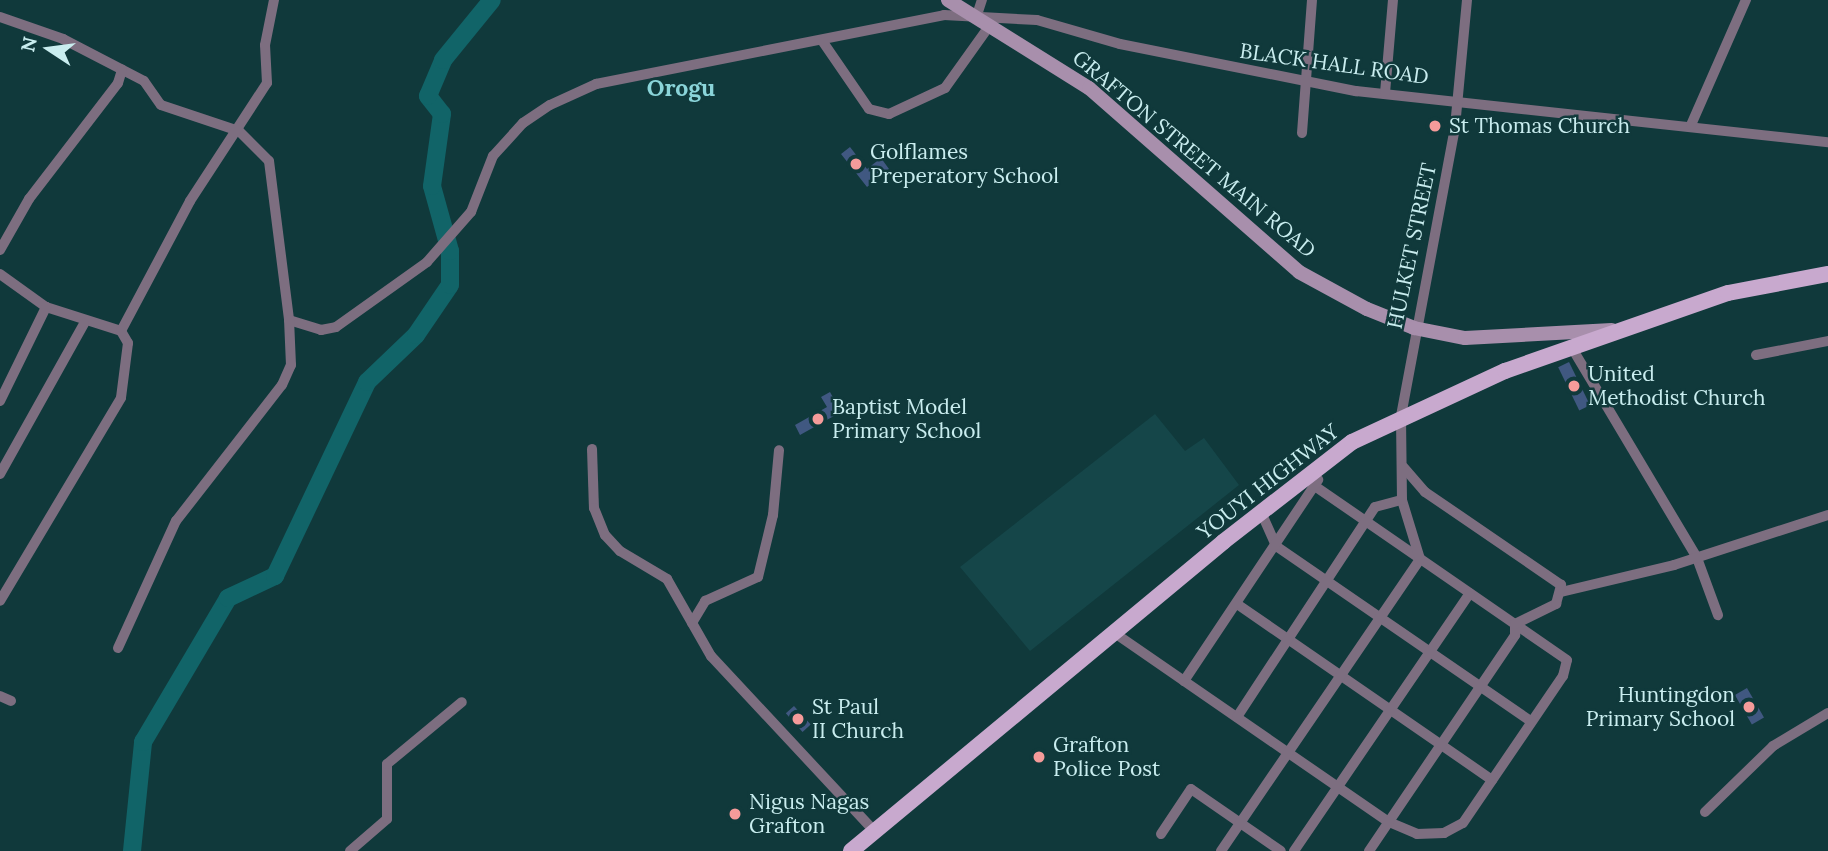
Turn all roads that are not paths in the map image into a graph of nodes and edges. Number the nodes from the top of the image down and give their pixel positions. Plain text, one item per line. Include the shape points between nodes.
1 (274, 0) edge
2 (948, 0) edge
3 (982, 0) edge
4 (1312, 0) edge
5 (1393, 0) edge
6 (1467, 0) edge
7 (1746, 0) edge
8 (977, 15) junction
9 (0, 17) edge
10 (990, 25) junction
11 (823, 43) junction
12 (122, 70) junction
13 (1306, 83) junction
14 (1385, 93) junction
15 (1459, 101) junction
16 (1691, 125) junction
17 (239, 131) junction
18 (1301, 133) dead end
19 (1828, 142) edge
20 (0, 250) edge
21 (1828, 274) edge
22 (0, 275) edge
23 (46, 307) junction
24 (289, 320) junction
25 (85, 324) junction
26 (1413, 328) junction
27 (1628, 329) junction
28 (121, 331) junction
29 (1828, 341) edge
30 (1572, 348) junction
31 (1756, 355) dead end
32 (0, 401) edge
33 (1401, 416) junction
34 (592, 449) dead end
35 (779, 450) dead end
36 (1322, 462) junction
37 (1403, 467) junction
38 (0, 474) edge
39 (1316, 487) junction
40 (1402, 499) junction
41 (1261, 512) junction
42 (1828, 515) edge
43 (1369, 523) junction
44 (1276, 546) junction
45 (1697, 558) junction
46 (1420, 559) junction
47 (1329, 582) junction
48 (1560, 592) junction
49 (1470, 593) junction
50 (0, 601) edge
51 (1237, 604) junction
52 (1718, 615) dead end
53 (1380, 617) junction
54 (692, 622) junction
55 (1515, 624) junction
56 (1116, 634) junction
57 (1289, 640) junction
58 (118, 649) dead end
59 (1430, 651) junction
60 (1340, 676) junction
61 (1184, 681) junction
62 (1481, 687) junction
63 (462, 702) dead end
64 (1390, 710) junction
65 (1828, 713) edge
66 (1237, 718) junction
67 (1531, 721) junction
68 (1441, 745) junction
69 (1288, 753) junction
70 (1492, 780) junction
71 (1337, 787) junction
72 (1705, 812) dead end
73 (1389, 822) junction
74 (1240, 823) junction
75 (875, 832) junction
76 (1161, 834) dead end
77 (350, 851) edge
78 (851, 851) edge
79 (1222, 851) edge
80 (1281, 851) edge
81 (1294, 851) edge
82 (1369, 851) edge

1 - 17 street via 265,45 267,83
2 - 8 street, GRAFTON STREET MAIN ROAD
3 - 8 street
4 - 13 street
5 - 14 street
6 - 15 street, HULKET STREET
7 - 16 street
8 - 10 street, GRAFTON STREET MAIN ROAD
8 - 11 street, BLACK HALL ROAD via 944,15
8 - 13 street, BLACK HALL ROAD via 1037,20 1119,44
9 - 12 street via 63,40
10 - 11 street via 945,88 889,114 869,109
10 - 26 street, GRAFTON STREET MAIN ROAD via 1089,88 1298,272
11 - 24 street, BLACK HALL ROAD via 596,84 550,105 523,123 494,156 463,225 427,262 336,327 321,330
12 - 17 street via 144,81 161,105
12 - 20 street via 118,83 29,199
13 - 14 street, BLACK HALL ROAD
13 - 18 street
14 - 15 street, BLACK HALL ROAD
15 - 16 street, BLACK HALL ROAD
15 - 26 street, HULKET STREET via 1434,254
16 - 19 street, BLACK HALL ROAD
17 - 24 street via 269,161
17 - 28 street via 190,201
21 - 27 main road, YOUYI HIGHWAY via 1728,293
22 - 23 street
23 - 25 street
23 - 32 street
24 - 58 street via 291,365 282,385 176,521
25 - 28 street
25 - 38 street
26 - 27 street, GRAFTON STREET MAIN ROAD via 1487,340
26 - 33 street, HULKET STREET
27 - 30 main road, YOUYI HIGHWAY
28 - 50 street via 128,343 121,398
29 - 31 street
30 - 33 main road, YOUYI HIGHWAY
30 - 45 street
33 - 36 main road, YOUYI HIGHWAY
33 - 37 street, HULKET STREET
34 - 54 street via 597,520 620,551 667,579
35 - 54 street via 773,515 758,577 705,601
36 - 39 street
36 - 41 main road, YOUYI HIGHWAY
37 - 40 street, HULKET STREET
37 - 48 street via 1426,492 1553,578
39 - 43 street
39 - 44 street
40 - 43 street via 1375,507
40 - 46 street, HULKET STREET
41 - 44 street
41 - 56 main road, YOUYI HIGHWAY
42 - 45 street
43 - 46 street
43 - 47 street
44 - 47 street
44 - 51 street
45 - 48 street
45 - 52 street
46 - 49 street
46 - 53 street
47 - 53 street
47 - 57 street
48 - 55 street via 1556,604
49 - 55 street
49 - 59 street
51 - 57 street
51 - 61 street
53 - 59 street
53 - 60 street
54 - 75 street via 711,656
55 - 62 street via 1515,635
55 - 67 street via 1567,660 1563,676
56 - 61 street
56 - 75 main road, YOUYI HIGHWAY
57 - 60 street
57 - 66 street
59 - 62 street
59 - 64 street
60 - 64 street
60 - 69 street
61 - 66 street
62 - 67 street
62 - 68 street
63 - 77 street via 387,764 387,819
64 - 68 street
64 - 71 street
65 - 72 street via 1773,746
66 - 69 street
67 - 70 street
68 - 70 street
68 - 73 street
69 - 71 street
69 - 74 street
70 - 73 street via 1463,823 1444,833 1417,834
71 - 73 street
71 - 81 street
73 - 82 street
74 - 76 street via 1191,789
74 - 79 street
74 - 80 street
75 - 78 main road, YOUYI HIGHWAY

